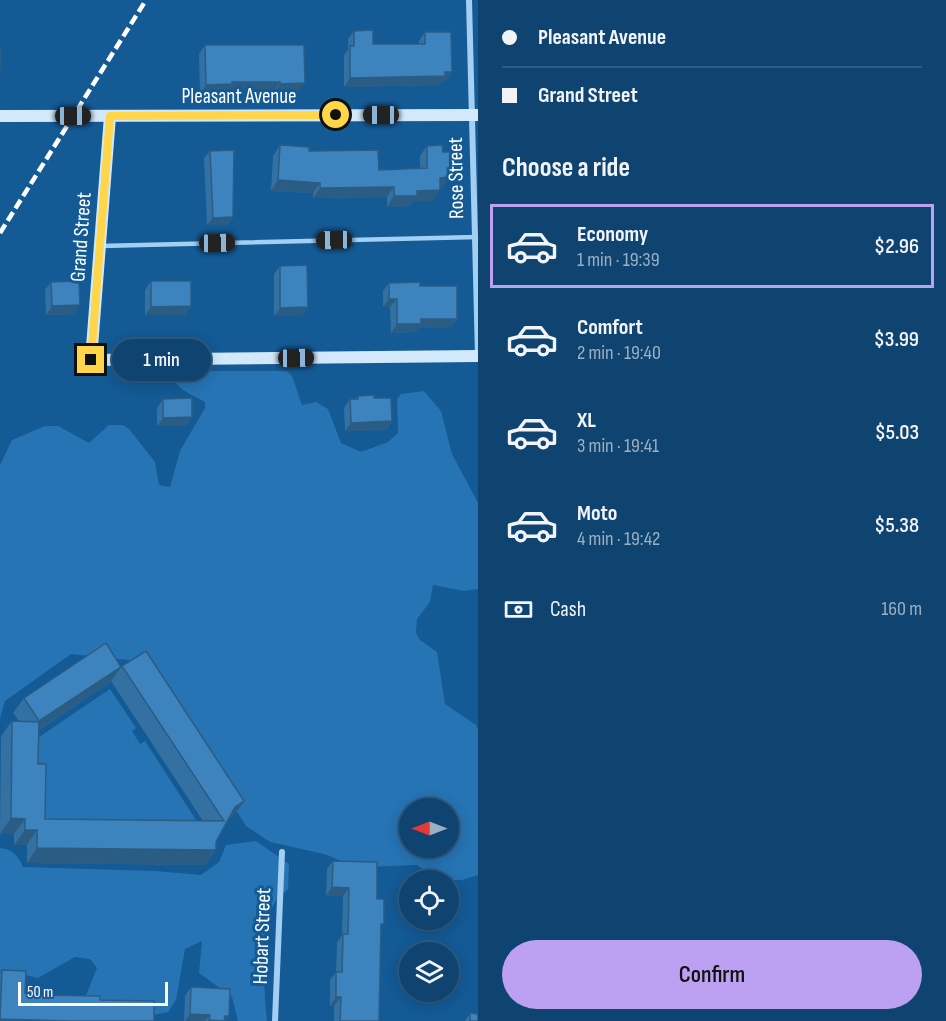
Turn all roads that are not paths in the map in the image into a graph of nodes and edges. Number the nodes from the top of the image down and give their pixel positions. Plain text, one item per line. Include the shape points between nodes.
1 (469, 0) edge
2 (475, 115) edge
3 (0, 116) edge
4 (110, 116) junction
5 (476, 237) edge
6 (100, 246) junction
7 (478, 356) edge
8 (282, 852) dead end
9 (275, 1021) edge

1 - 2 street, Rose Street
2 - 4 street, Pleasant Avenue
2 - 5 street, Rose Street
3 - 4 street, Pleasant Avenue
4 - 6 street, Grand Street
5 - 6 lane
5 - 7 street, Rose Street
6 - 7 street, Grand Street via 91,360
8 - 9 street, Hobart Street

